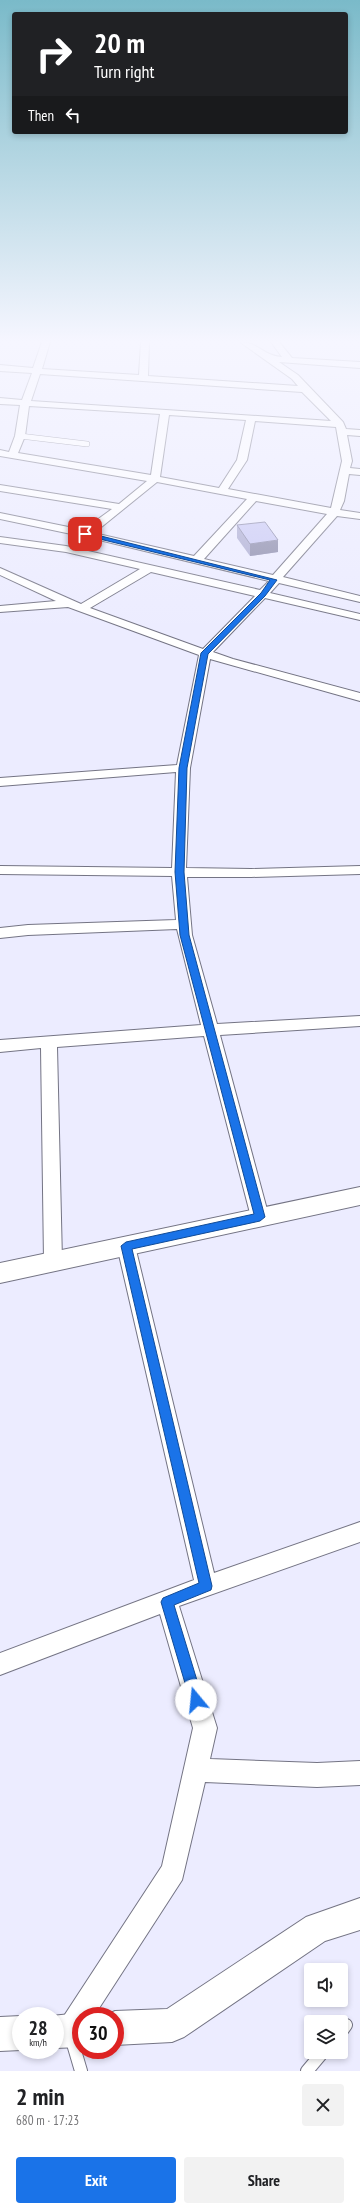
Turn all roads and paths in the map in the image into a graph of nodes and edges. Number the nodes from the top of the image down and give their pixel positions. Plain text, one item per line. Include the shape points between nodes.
1 (19, 439) edge
2 (42, 439) edge
3 (161, 439) edge
4 (247, 439) edge
5 (343, 439) edge
6 (87, 444) dead end
7 (0, 454) edge
8 (12, 455) junction
9 (345, 471) junction
10 (360, 472) edge
11 (155, 478) junction
12 (0, 488) edge
13 (222, 491) junction
14 (254, 497) junction
15 (121, 507) junction
16 (334, 512) junction
17 (0, 516) edge
18 (360, 516) edge
19 (0, 526) edge
20 (45, 526) junction
21 (85, 534) junction
22 (0, 540) edge
23 (196, 560) junction
24 (150, 568) junction
25 (0, 571) edge
26 (274, 580) junction
27 (263, 594) junction
28 (360, 599) edge
29 (76, 606) junction
30 (0, 609) edge
31 (360, 617) edge
32 (204, 653) junction
33 (360, 697) edge
34 (183, 768) junction
35 (0, 782) edge
36 (0, 870) edge
37 (360, 870) edge
38 (180, 872) junction
39 (184, 924) junction
40 (0, 933) edge
41 (360, 1021) edge
42 (210, 1030) junction
43 (49, 1042) junction
44 (0, 1046) edge
45 (360, 1196) edge
46 (260, 1217) junction
47 (126, 1246) junction
48 (53, 1261) junction
49 (0, 1273) edge
50 (360, 1532) edge
51 (206, 1586) junction
52 (167, 1602) junction
53 (0, 1664) edge
54 (195, 1770) junction
55 (360, 1773) edge
56 (360, 1914) edge
57 (124, 2028) edge
58 (68, 2031) edge
59 (12, 2033) edge
60 (0, 2034) edge
61 (318, 2059) edge
62 (81, 2071) edge
63 (307, 2071) edge

1 - 8 street
2 - 6 lane
3 - 11 street
4 - 13 street via 242,460
5 - 9 street via 347,461
7 - 8 street
8 - 11 street
9 - 10 street
9 - 16 street
11 - 13 street
11 - 15 street
12 - 15 street
13 - 14 street
14 - 16 street
14 - 23 street via 226,531
15 - 21 street
16 - 18 street
16 - 26 street
17 - 20 street
19 - 20 street
20 - 21 street
21 - 23 street
22 - 24 street via 66,549
23 - 26 street
24 - 27 street
24 - 29 street
25 - 29 street
26 - 27 street
26 - 28 street
27 - 31 street
27 - 32 street
29 - 30 street
29 - 32 street
32 - 33 street
32 - 34 street
34 - 35 street
34 - 38 street
36 - 38 street
37 - 38 street
38 - 39 street
39 - 40 street
39 - 42 street
41 - 42 street
42 - 43 street
42 - 46 street
43 - 44 street
43 - 48 street
45 - 46 main road
46 - 47 main road
47 - 48 main road
47 - 51 street
48 - 49 main road
50 - 51 street
51 - 52 street
52 - 53 street
52 - 54 street via 204,1728
54 - 55 street via 317,1775
54 - 58 street via 172,1871
56 - 57 street via 316,1928 172,2025
58 - 62 lane
59 - 60 street
61 - 63 lane

